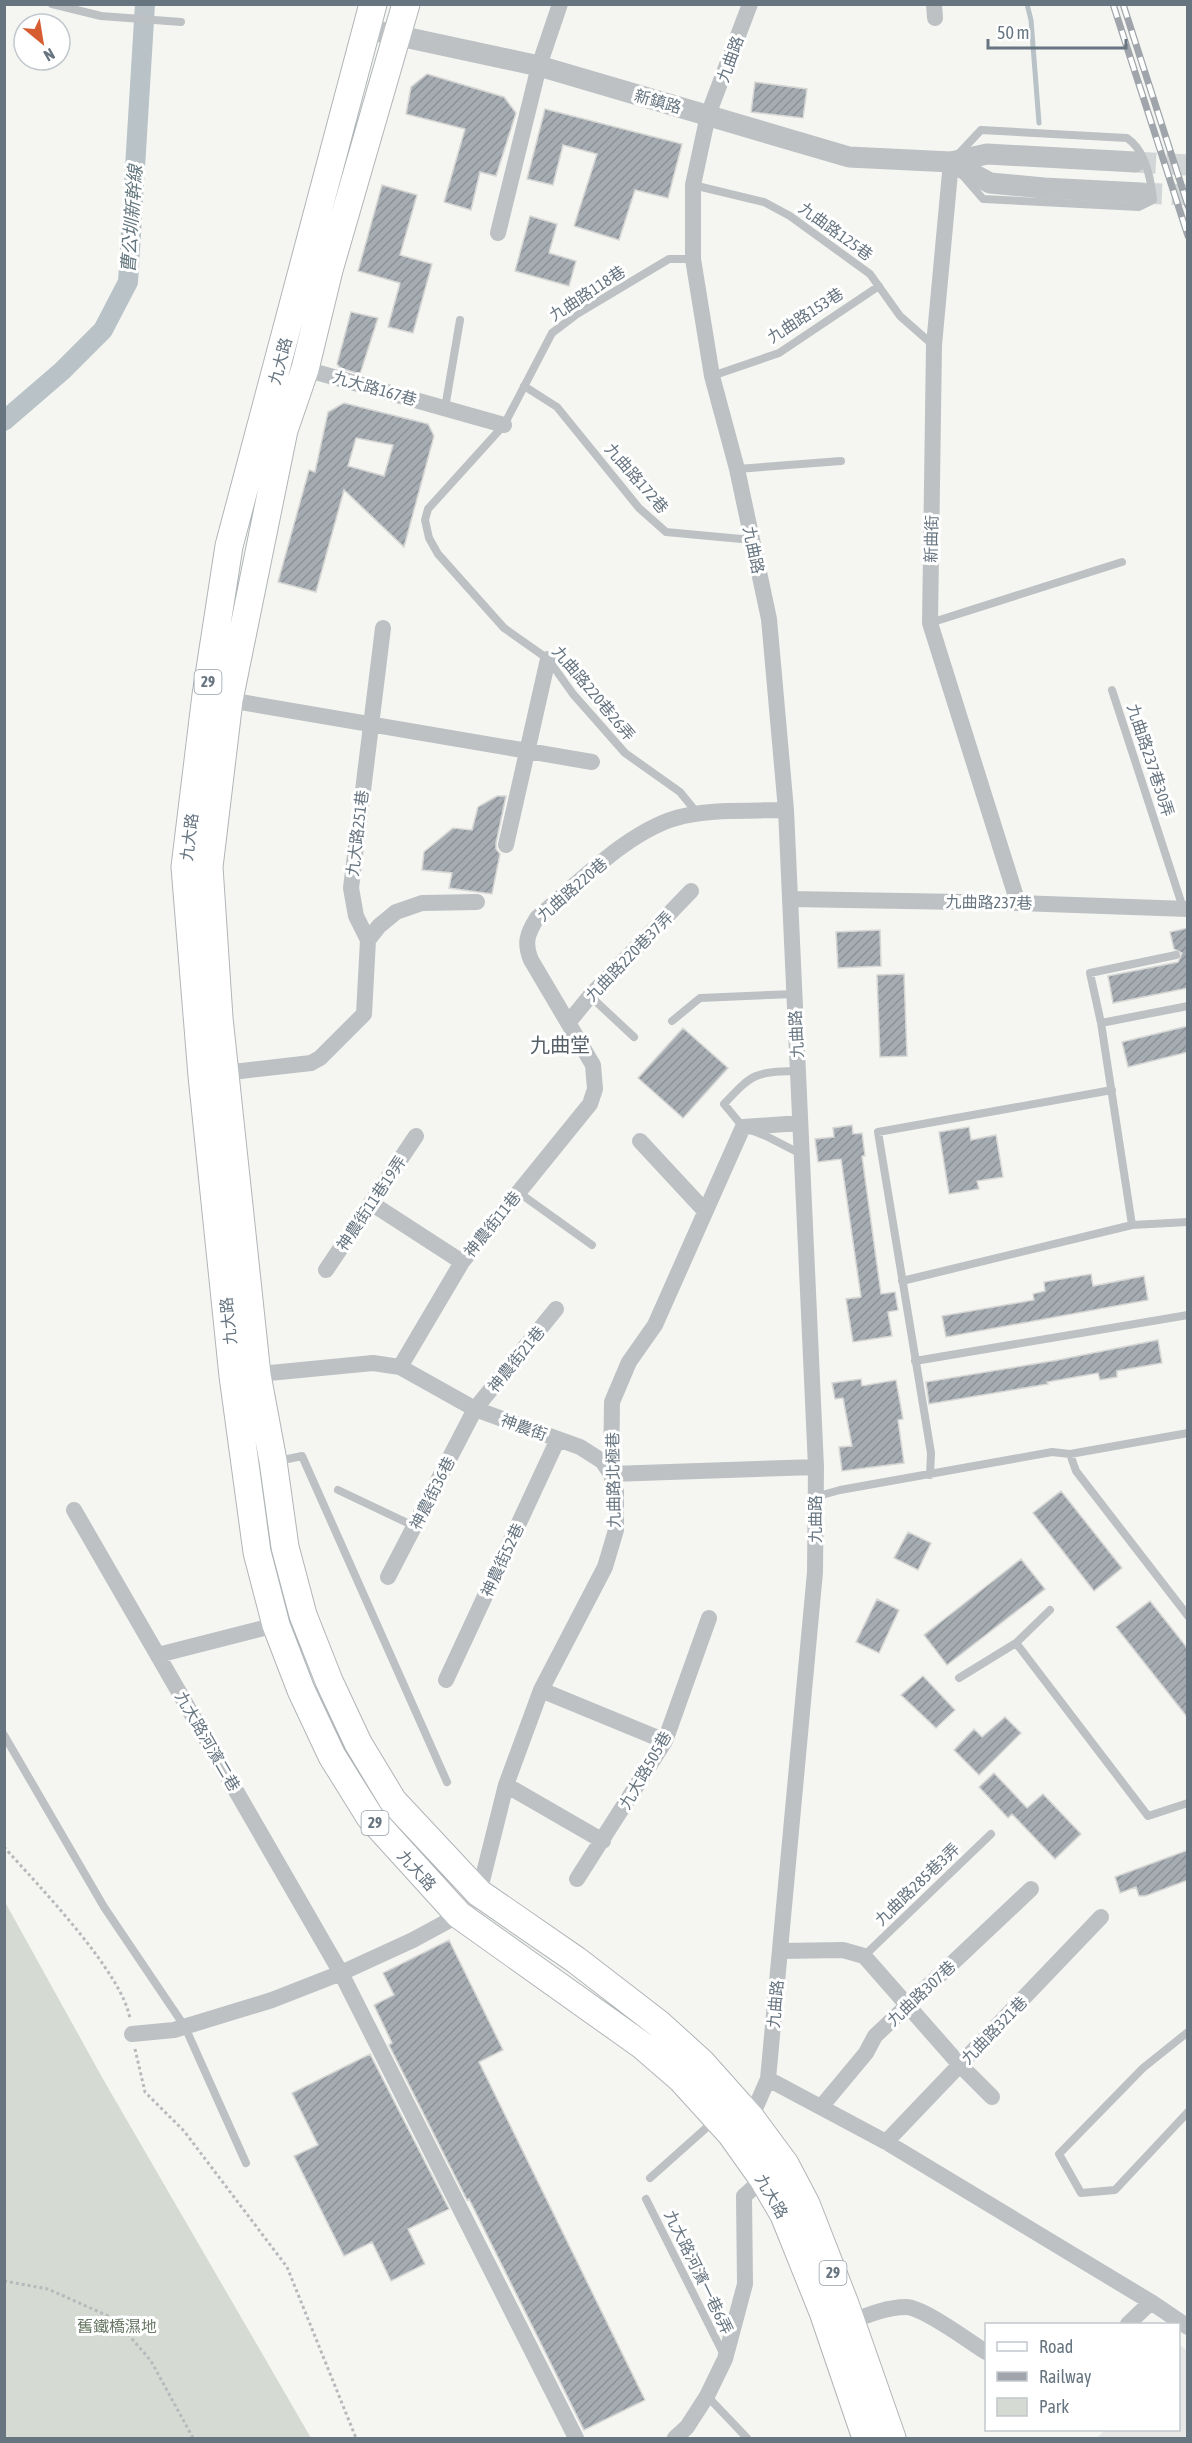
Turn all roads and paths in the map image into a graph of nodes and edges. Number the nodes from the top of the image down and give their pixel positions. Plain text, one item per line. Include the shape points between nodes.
1 (52, 4) edge
2 (406, 4) edge
3 (560, 4) edge
4 (750, 4) edge
5 (370, 16) edge
6 (181, 22) dead end
7 (397, 36) junction
8 (539, 66) junction
9 (708, 116) junction
10 (951, 162) junction
11 (1135, 162) tunnel mouth
12 (693, 185) junction
13 (1141, 193) tunnel mouth
14 (498, 233) dead end
15 (693, 259) junction
16 (879, 286) junction
17 (460, 320) dead end
18 (934, 345) junction
19 (305, 369) junction
20 (712, 376) junction
21 (524, 386) junction
22 (445, 408) junction
23 (504, 425) junction
24 (841, 461) dead end
25 (737, 469) junction
26 (752, 540) junction
27 (1122, 562) dead end
28 (930, 623) junction
29 (382, 628) dead end
30 (548, 658) junction
31 (1112, 690) dead end
32 (229, 700) junction
33 (370, 723) junction
34 (528, 750) junction
35 (592, 762) dead end
36 (786, 810) junction
37 (698, 814) junction
38 (506, 845) dead end
39 (692, 891) dead end
40 (790, 899) junction
41 (477, 902) dead end
42 (1018, 903) junction
43 (1185, 909) edge
44 (368, 940) junction
45 (1176, 955) dead end
46 (794, 994) junction
47 (590, 996) junction
48 (1188, 1006) edge
49 (672, 1021) dead end
50 (568, 1023) junction
51 (1101, 1023) junction
52 (634, 1036) dead end
53 (797, 1071) junction
54 (224, 1073) junction
55 (595, 1089) joint
56 (1112, 1090) junction
57 (800, 1123) junction
58 (743, 1127) junction
59 (416, 1136) dead end
60 (640, 1141) dead end
61 (801, 1154) junction
62 (518, 1192) junction
63 (371, 1203) junction
64 (705, 1211) junction
65 (1188, 1221) edge
66 (1132, 1225) junction
67 (592, 1245) dead end
68 (462, 1262) junction
69 (326, 1270) dead end
70 (902, 1281) junction
71 (556, 1309) dead end
72 (1188, 1315) edge
73 (915, 1361) junction
74 (400, 1366) junction
75 (245, 1375) junction
76 (475, 1408) junction
77 (1188, 1433) edge
78 (558, 1439) junction
79 (1070, 1454) junction
80 (273, 1461) junction
81 (816, 1467) junction
82 (611, 1474) junction
83 (930, 1475) junction
84 (338, 1491) dead end
85 (815, 1497) junction
86 (74, 1510) dead end
87 (414, 1526) junction
88 (388, 1577) dead end
89 (1050, 1610) dead end
90 (1188, 1616) edge
91 (710, 1618) dead end
92 (276, 1625) junction
93 (1016, 1643) junction
94 (158, 1655) junction
95 (959, 1678) dead end
96 (446, 1680) dead end
97 (541, 1690) junction
98 (4, 1735) edge
99 (665, 1742) junction
100 (447, 1782) dead end
101 (506, 1785) junction
102 (1188, 1803) edge
103 (991, 1834) dead end
104 (603, 1841) junction
105 (4, 1847) edge
106 (577, 1879) dead end
107 (1031, 1889) dead end
108 (479, 1893) junction
109 (459, 1915) junction
110 (1101, 1917) dead end
111 (780, 1951) junction
112 (864, 1956) junction
113 (341, 1973) junction
114 (908, 2006) junction
115 (185, 2026) junction
116 (1188, 2032) edge
117 (132, 2034) junction
118 (960, 2065) junction
119 (768, 2079) junction
120 (992, 2097) dead end
121 (821, 2107) junction
122 (1188, 2112) edge
123 (733, 2124) junction
124 (886, 2142) junction
125 (246, 2163) dead end
126 (774, 2172) junction
127 (650, 2178) dead end
128 (646, 2199) dead end
129 (4, 2281) edge
130 (1151, 2302) junction
131 (1130, 2323) edge
132 (840, 2325) junction
133 (1188, 2327) edge
134 (985, 2351) edge
135 (725, 2359) junction
136 (707, 2396) junction
137 (193, 2439) edge
138 (356, 2439) edge
139 (576, 2439) edge
140 (675, 2439) edge
141 (747, 2439) edge
142 (866, 2439) edge
143 (892, 2439) edge

1 - 6 lane via 101,16
2 - 7 main road, 九大路 / 29
3 - 8 street
4 - 9 street, 九曲路
5 - 7 street, 新鎮路
5 - 75 main road, 九大路 / 29 via 229,546 185,867 202,1076
7 - 8 street, 新鎮路
7 - 19 main road, 九大路 / 29 via 329,270
8 - 9 street, 新鎮路
8 - 14 street
9 - 10 street, 新鎮路 via 849,157
9 - 12 street, 九曲路
10 - 10 lane via 983,199 1139,207 1153,200 1140,151 1135,143 1121,136 981,130
10 - 11 street, 新鎮路 via 987,154
10 - 13 street, 新鎮路 via 990,183
10 - 18 street, 新曲街
12 - 15 street, 九曲路
12 - 16 lane, 九曲路125巷 via 764,202 790,216 870,274
15 - 20 street, 九曲路
15 - 21 lane, 九曲路118巷 via 669,259 552,333
16 - 18 lane, 九曲路125巷 via 900,316
16 - 20 lane, 九曲路153巷 via 779,353
17 - 22 lane
18 - 28 street, 新曲街
19 - 22 street, 九大路167巷
19 - 32 main road, 九大路 / 29 via 284,430
20 - 25 street, 九曲路
21 - 23 lane, 九曲路220巷26弄
21 - 26 lane, 九曲路172巷 via 557,407 639,508 666,532
22 - 23 street, 九大路167巷
23 - 30 lane, 九曲路220巷26弄 via 428,509 425,520 438,554 504,628
24 - 25 lane
25 - 26 street, 九曲路
26 - 36 street, 九曲路 via 769,619
27 - 28 lane
28 - 42 street, 新曲街
29 - 33 street, 九大路251巷
30 - 34 street
30 - 37 lane, 九曲路220巷26弄 via 573,694 625,753 680,792
31 - 43 lane, 九曲路237巷30弄
32 - 33 street
32 - 54 main road, 九大路 / 29 via 209,867
33 - 34 street
33 - 44 street, 九大路251巷 via 351,888 356,916
34 - 35 street
34 - 38 street
36 - 37 street, 九曲路220巷
36 - 40 street, 九曲路
37 - 50 street, 九曲路220巷 via 659,824 636,835 537,918 527,933 526,947 531,960
39 - 47 street, 九曲路220巷37弄
40 - 42 street, 九曲路237巷
40 - 46 street, 九曲路
41 - 44 street via 422,903 396,912
42 - 43 street, 九曲路237巷
44 - 54 street via 364,1014 320,1058 311,1063
45 - 51 lane via 1090,973
46 - 49 lane via 700,998
46 - 53 street, 九曲路
47 - 50 street, 九曲路220巷37弄
47 - 52 lane
48 - 51 lane
50 - 55 street, 九曲路220巷 via 592,1065
51 - 56 lane
53 - 57 street, 九曲路
53 - 58 lane via 763,1072 748,1078 724,1104
54 - 75 main road, 九大路 / 29
55 - 62 street, 神農街11巷 via 590,1104
56 - 66 lane
56 - 70 lane via 878,1132
57 - 58 street
57 - 61 street, 九曲路
58 - 61 lane
58 - 64 street, 九曲路北極巷
59 - 63 street, 神農街11巷19弄
60 - 64 street
61 - 81 street, 九曲路
62 - 67 lane
62 - 68 street, 神農街11巷
63 - 68 street
63 - 69 street, 神農街11巷19弄
64 - 82 street, 九曲路北極巷 via 655,1324 629,1362 612,1402
65 - 66 lane
66 - 70 lane
68 - 74 street, 神農街11巷
70 - 73 lane
71 - 76 street, 神農街21巷
72 - 73 lane
73 - 83 lane via 931,1453
74 - 75 street, 神農街 via 373,1363
74 - 76 street, 神農街
75 - 80 main road, 九大路 / 29
75 - 92 main road, 九大路 / 29 via 257,1552
76 - 78 street, 神農街
76 - 87 street, 神農街36巷
77 - 79 lane
78 - 82 street, 神農街 via 602,1461
78 - 96 street, 神農街52巷
79 - 83 lane via 1052,1452
79 - 90 lane via 1076,1472
80 - 100 lane via 302,1456
80 - 108 main road, 九大路 / 29 via 285,1547 303,1616 358,1743 393,1801
81 - 82 street
81 - 85 street, 九曲路
82 - 97 street, 九曲路北極巷 via 616,1491 616,1530 605,1568
83 - 85 lane
84 - 87 lane
85 - 111 street, 九曲路 via 815,1572
86 - 94 street, 九大路河濱二巷
87 - 88 street, 神農街36巷
89 - 93 lane
91 - 99 street, 九大路505巷
92 - 94 street
92 - 109 main road, 九大路 / 29 via 301,1690 337,1765 370,1817
93 - 95 lane
93 - 102 lane via 1148,1816
94 - 113 street, 九大路河濱二巷
97 - 99 street
97 - 101 street, 九曲路北極巷
98 - 115 lane via 104,1907
99 - 104 street, 九大路505巷
101 - 104 street
101 - 108 street, 九曲路北極巷
103 - 112 lane, 九曲路285巷3弄
104 - 106 street, 九大路505巷
105 - 117 path via 100,1960 129,2009
107 - 114 street, 九曲路307巷
108 - 109 street
108 - 123 main road, 九大路 / 29 via 576,1960 701,2062
109 - 113 street
109 - 123 main road, 九大路 / 29 via 643,2046
110 - 118 street, 九曲路321巷
111 - 112 street via 843,1950
111 - 119 street, 九曲路
112 - 114 street
113 - 115 street via 272,2000
113 - 139 street, 九大路河濱二巷
114 - 118 street
114 - 121 street, 九曲路307巷 via 875,2036 866,2053
115 - 117 street
115 - 125 lane
116 - 122 lane via 1143,2068 1059,2154 1081,2193 1115,2190
117 - 138 path via 145,2092 184,2132 287,2267
118 - 120 street
118 - 124 street, 九曲路321巷
119 - 121 street
119 - 123 street, 九曲路
121 - 124 street
123 - 126 main road, 九大路 / 29
123 - 127 lane
124 - 130 street
126 - 132 main road, 九大路 / 29 via 784,2215
126 - 135 street via 744,2196 745,2284
128 - 135 lane, 九大路河濱一巷6弄
129 - 137 path via 48,2289 115,2319 151,2361
130 - 131 street
130 - 133 street
132 - 134 street via 888,2309 908,2307
132 - 142 main road, 九大路 / 29
132 - 143 main road, 九大路 / 29
135 - 136 street
136 - 140 street
136 - 141 lane

